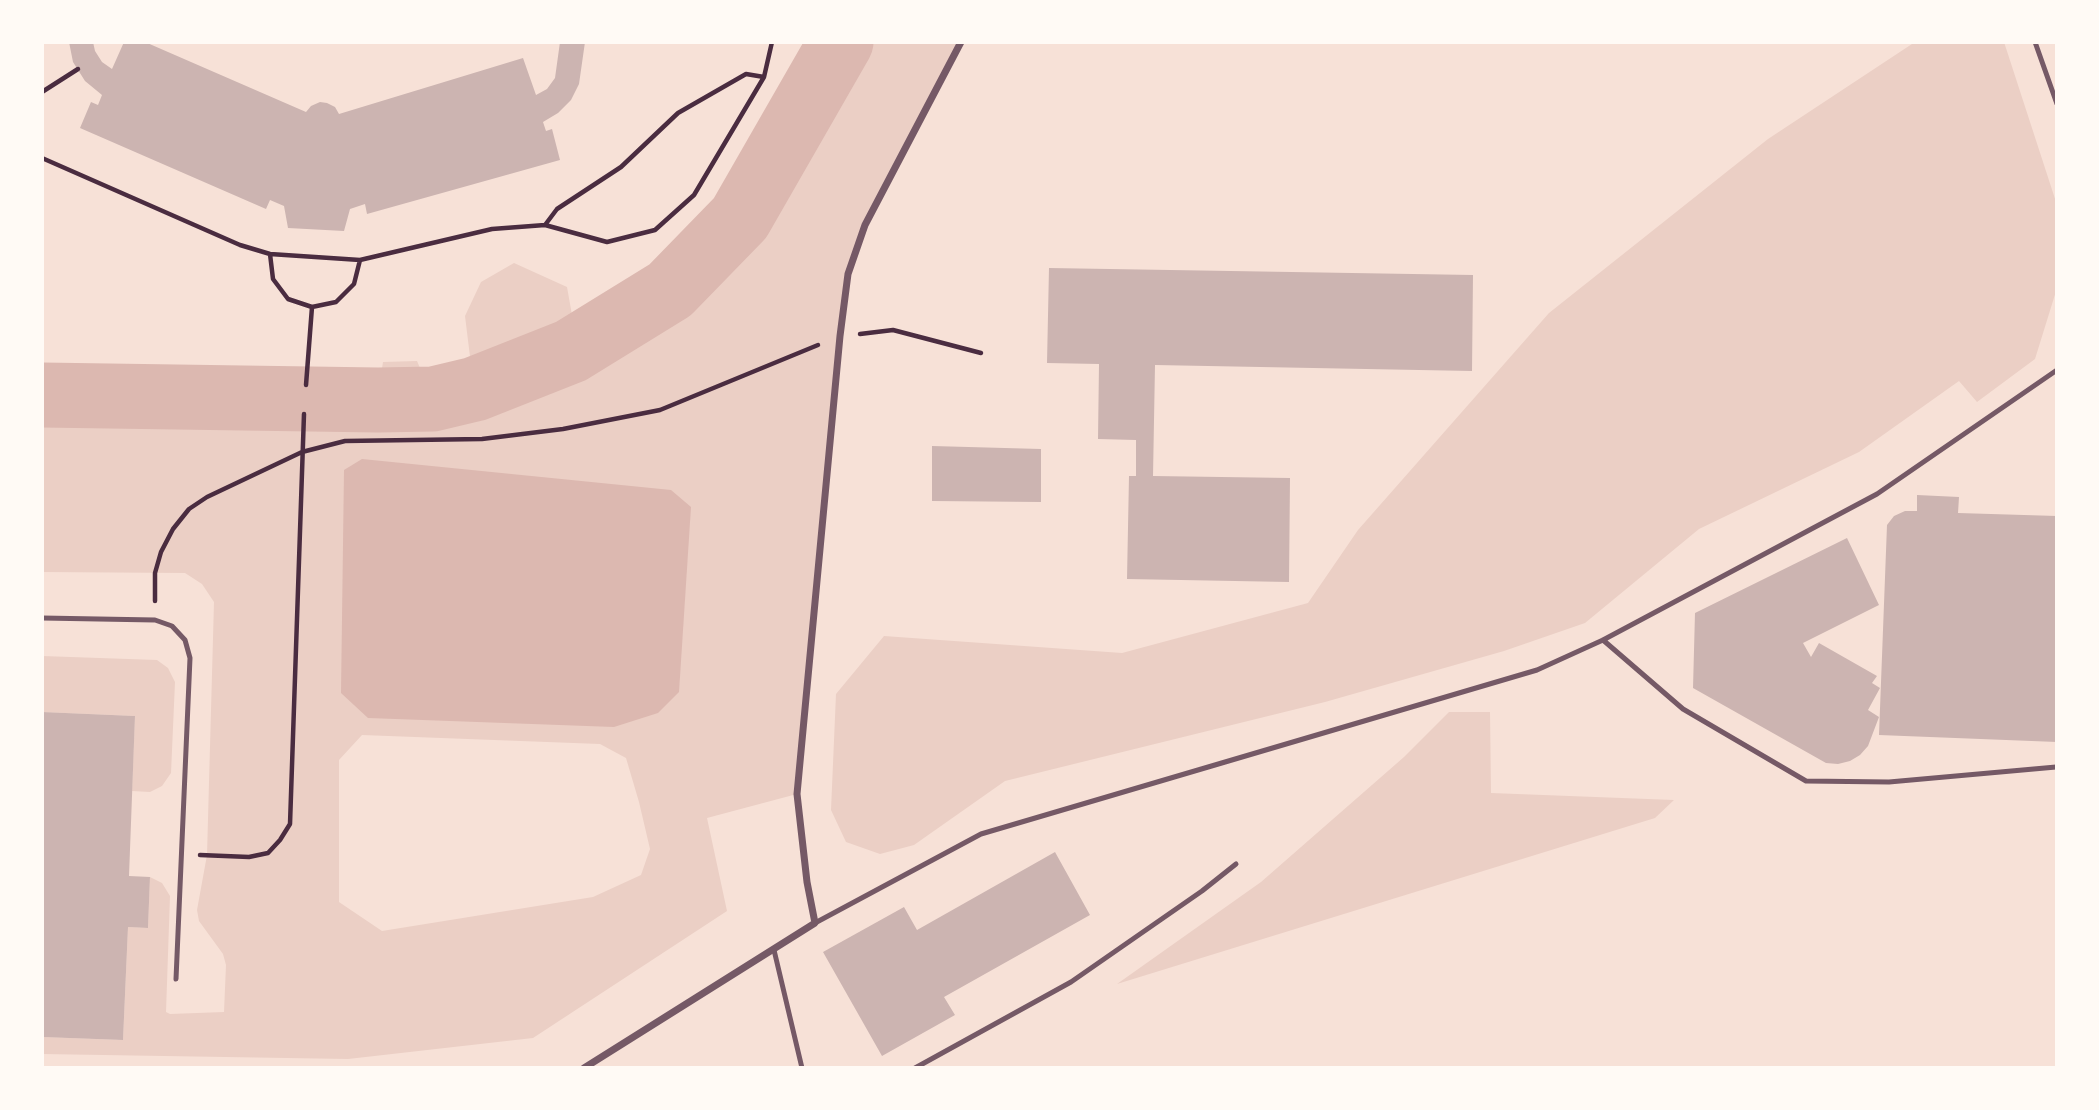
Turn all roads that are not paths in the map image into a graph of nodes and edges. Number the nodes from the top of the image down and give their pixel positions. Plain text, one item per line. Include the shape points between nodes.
1 (961, 42) edge
2 (2035, 42) edge
3 (2057, 103) edge
4 (2057, 370) edge
5 (42, 618) edge
6 (1603, 640) junction
7 (2056, 767) edge
8 (1236, 864) dead end
9 (815, 923) junction
10 (774, 950) junction
11 (176, 979) dead end
12 (583, 1068) edge
13 (802, 1068) edge
14 (915, 1068) edge

1 - 9 street via 865,225 848,274 797,794
2 - 3 lane
4 - 6 lane via 1877,494
5 - 11 lane via 155,620 172,626 185,640 190,658
6 - 7 lane via 1683,709 1806,781 1889,782
6 - 9 lane via 1537,670 981,834
8 - 14 lane via 1071,982
9 - 10 street
10 - 12 street
10 - 13 lane

